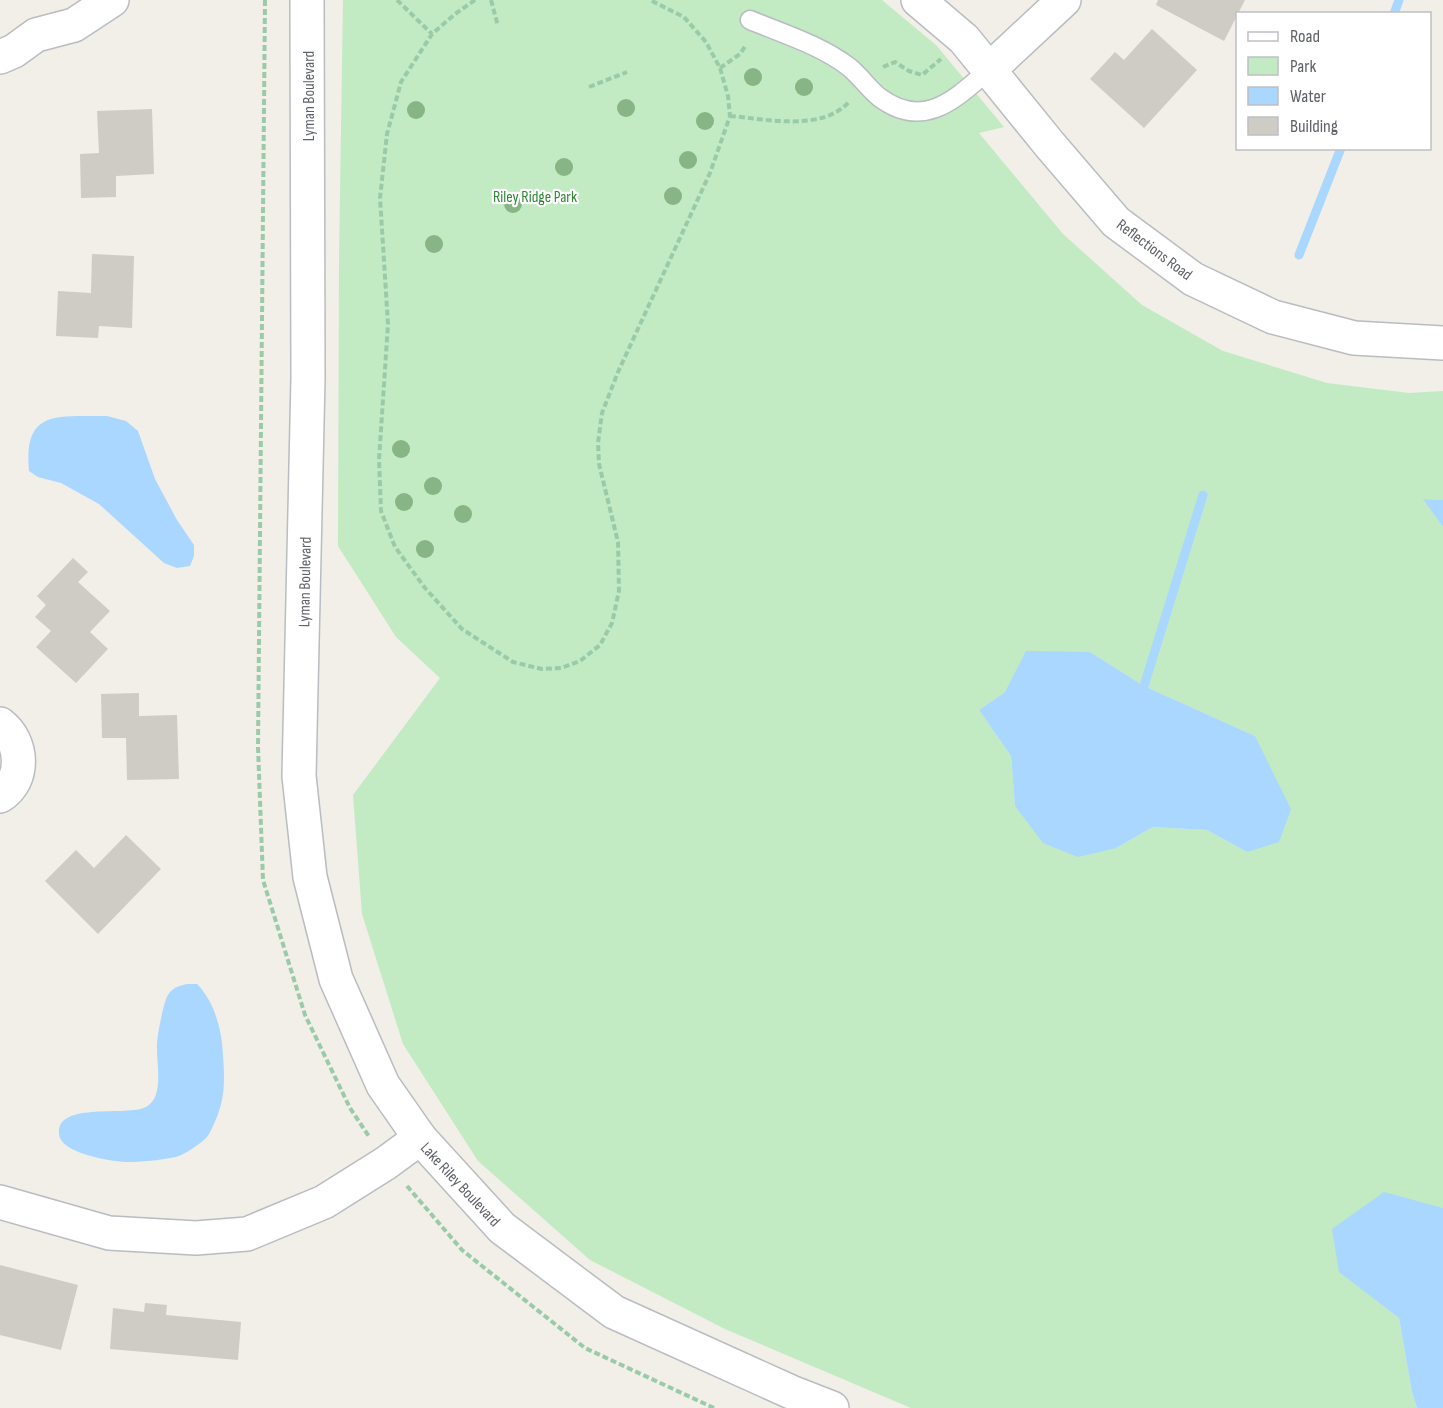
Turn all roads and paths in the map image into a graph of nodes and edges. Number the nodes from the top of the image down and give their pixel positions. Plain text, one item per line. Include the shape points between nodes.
1 (112, 0) edge
2 (265, 0) edge
3 (307, 0) edge
4 (397, 0) edge
5 (475, 0) edge
6 (492, 0) edge
7 (650, 0) edge
8 (918, 0) edge
9 (1064, 0) edge
10 (77, 13) edge
11 (754, 21) joint
12 (498, 26) dead end
13 (432, 34) junction
14 (0, 57) edge
15 (720, 68) junction
16 (990, 69) junction
17 (627, 72) dead end
18 (589, 87) dead end
19 (1443, 343) edge
20 (0, 724) edge
21 (0, 796) edge
22 (420, 1138) junction
23 (386, 1163) junction
24 (0, 1202) edge
25 (714, 1408) edge
26 (832, 1408) edge

1 - 10 street
2 - 23 path via 258,747 263,880 305,1015 350,1108
3 - 22 street, Lyman Boulevard via 308,378 299,776 310,878 336,979 383,1085
4 - 13 path
5 - 13 path
6 - 12 path
7 - 15 path via 684,16 706,42
8 - 16 street, Reflections Road via 964,39
9 - 16 street
10 - 14 street
11 - 15 path via 740,54
11 - 16 lane via 820,48 900,110 926,112 952,100
13 - 15 path via 401,82 387,134 380,198 388,324 379,460 381,511 395,547 462,629 513,662 542,669 580,661 600,645 612,623 619,591 618,542 599,464 602,413 710,173 730,116
16 - 19 street, Reflections Road via 1116,222 1193,279 1273,317 1354,338
17 - 18 path
20 - 21 street via 12,737 19,766 14,781
22 - 23 street, Lake Riley Boulevard
22 - 26 street, Lake Riley Boulevard via 502,1228 614,1312
23 - 24 street, Lake Riley Boulevard via 324,1202 247,1234 196,1238 109,1233
23 - 25 path via 462,1250 585,1348

